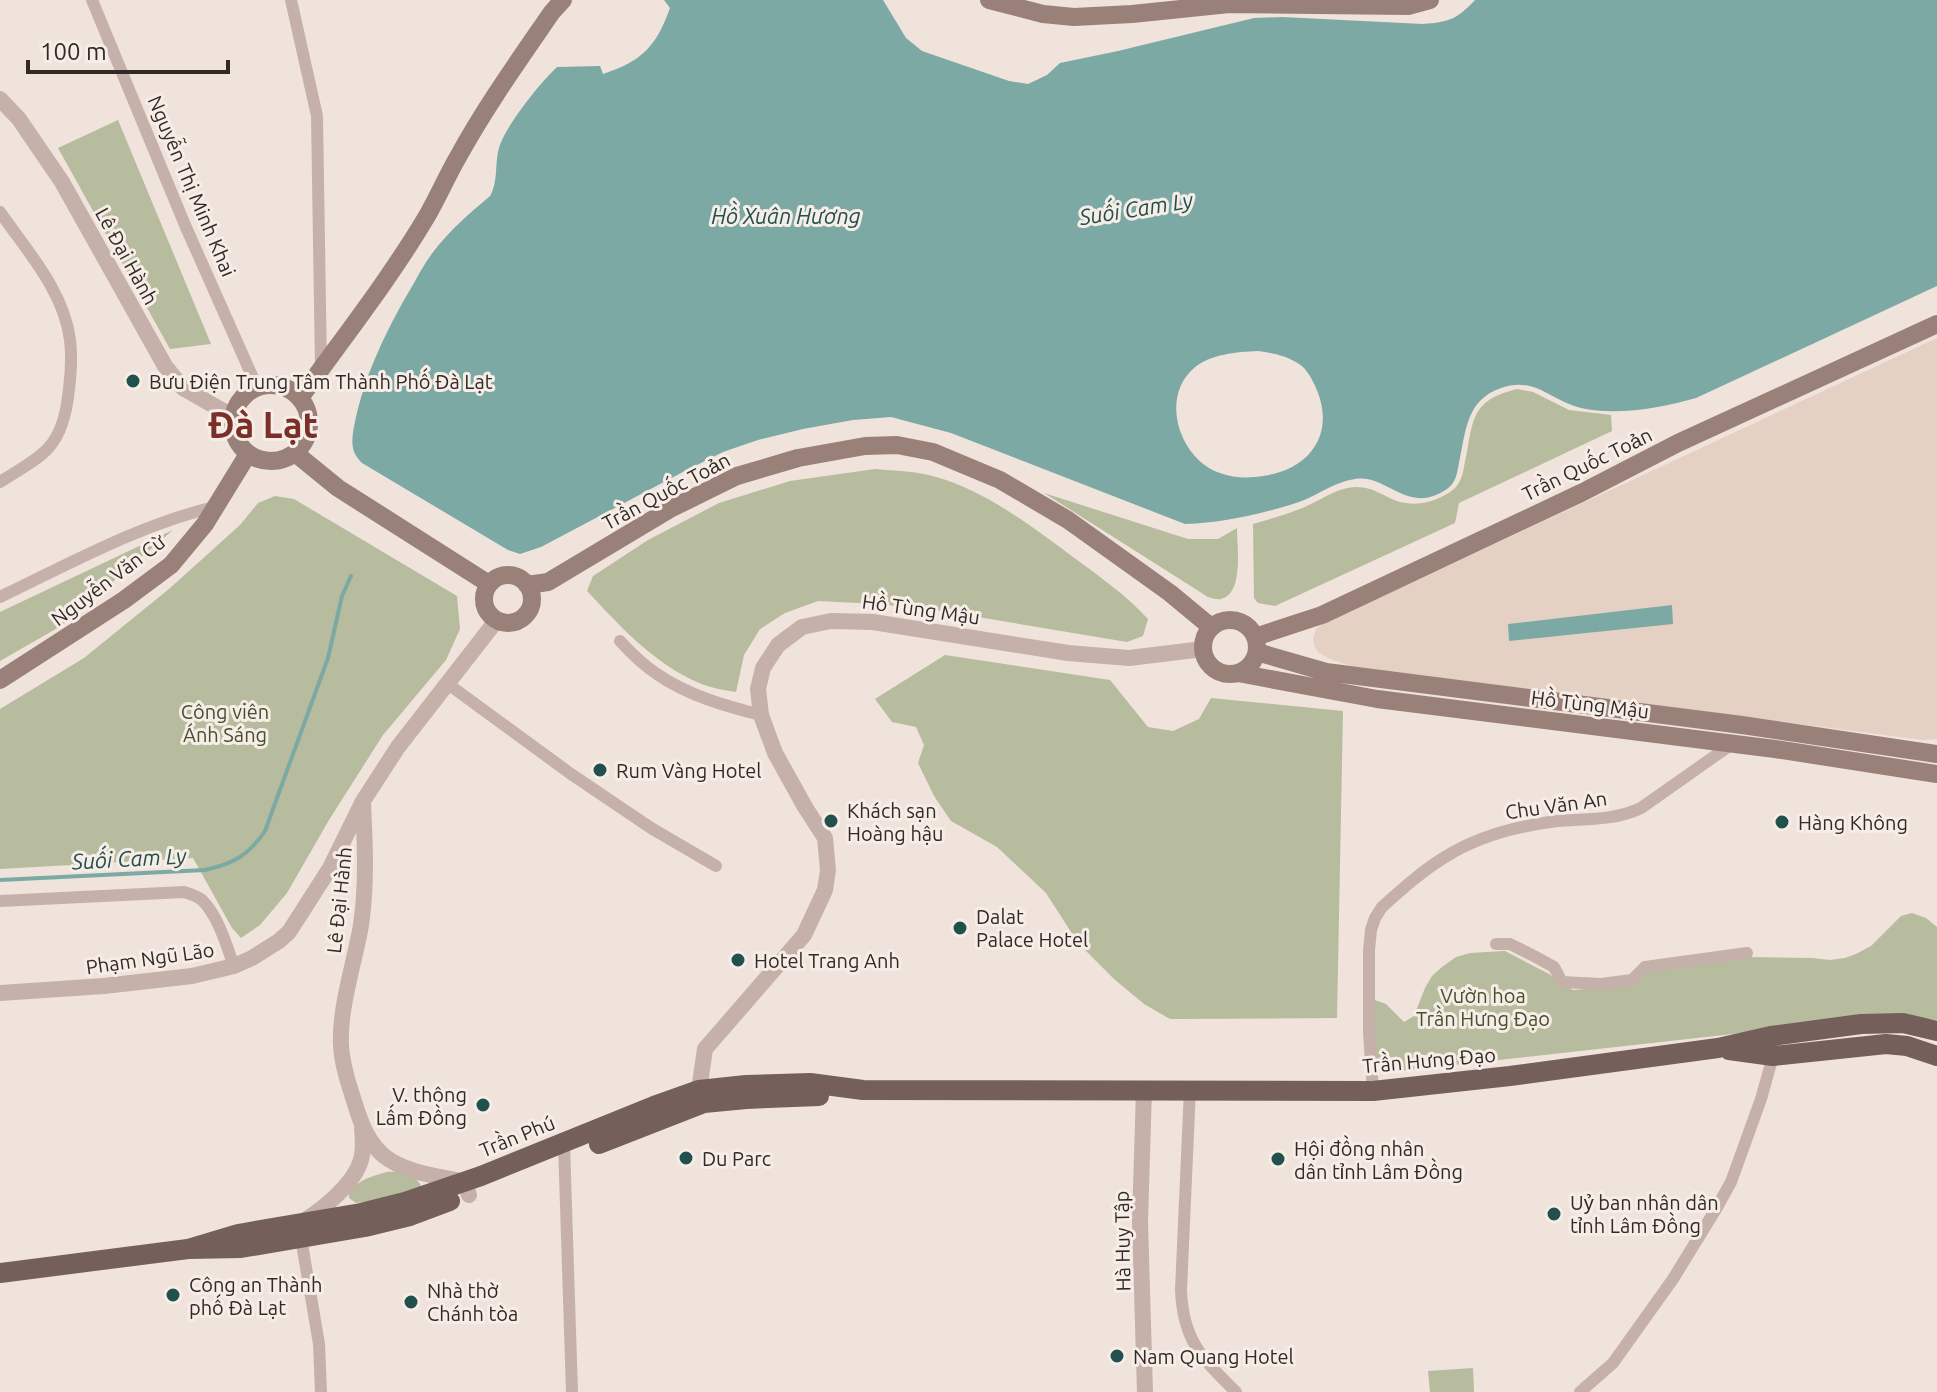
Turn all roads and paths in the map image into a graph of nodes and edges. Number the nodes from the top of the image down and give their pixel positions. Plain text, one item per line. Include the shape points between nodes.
1 (92, 0) edge
2 (291, 0) edge
3 (563, 0) edge
4 (1430, 0) edge
5 (998, 1) edge
6 (0, 99) edge
7 (0, 212) edge
8 (1937, 324) edge
9 (321, 368) junction
10 (257, 387) junction
11 (300, 398) junction
12 (232, 416) junction
13 (295, 453) junction
14 (248, 454) junction
15 (0, 482) edge
16 (218, 506) junction
17 (489, 584) junction
18 (527, 585) junction
19 (0, 597) edge
20 (496, 621) junction
21 (1211, 627) junction
22 (620, 641) dead end
23 (1256, 644) junction
24 (1203, 649) junction
25 (1238, 673) junction
26 (0, 680) edge
27 (448, 684) junction
28 (761, 715) junction
29 (1742, 725) junction
30 (1732, 744) junction
31 (1937, 754) edge
32 (1937, 774) edge
33 (363, 801) junction
34 (716, 866) dead end
35 (0, 901) edge
36 (1496, 944) dead end
37 (1747, 953) dead end
38 (234, 966) junction
39 (0, 993) edge
40 (1937, 1031) edge
41 (1772, 1046) junction
42 (1937, 1056) edge
43 (1144, 1089) junction
44 (1190, 1089) junction
45 (1373, 1091) junction
46 (701, 1096) junction
47 (362, 1127) junction
48 (564, 1151) junction
49 (467, 1188) junction
50 (300, 1231) junction
51 (0, 1273) edge
52 (321, 1392) edge
53 (572, 1392) edge
54 (1145, 1392) edge
55 (1236, 1392) edge
56 (1580, 1392) edge

1 - 10 street, Nguyễn Thị Minh Khai
2 - 9 street via 317,116
3 - 9 main road via 489,104 393,269
4 - 5 main road via 1408,6 1229,4 1074,17
6 - 12 street, Lê Đại Hành via 62,182 165,366 183,388
7 - 15 street via 51,286 71,342 60,432 48,449
8 - 23 main road, Trần Quốc Toản
9 - 11 main road
10 - 11 main road via 280,386
10 - 12 main road via 241,398
11 - 13 main road via 308,432
12 - 14 main road via 235,438
13 - 14 main road via 272,461
13 - 17 main road via 338,488
14 - 16 main road, Nguyễn Văn Cừ
16 - 19 street via 115,542
16 - 26 main road, Nguyễn Văn Cừ via 171,565
17 - 18 main road via 509,575
17 - 20 main road via 484,604
18 - 20 main road via 532,598 528,612 517,622
18 - 21 main road, Trần Quốc Toản via 548,582 737,476 798,458 897,445 933,452 1000,480 1068,520
20 - 27 street
21 - 23 main road via 1226,620 1243,623
21 - 24 main road
22 - 28 street via 668,681
23 - 25 main road via 1250,665
23 - 29 main road, Hồ Tùng Mậu via 1326,672
24 - 25 main road via 1217,671
24 - 28 street, Hồ Tùng Mậu via 1129,658 873,622 831,621 802,627 778,645 763,668 758,689
25 - 30 main road, Hồ Tùng Mậu via 1377,699
27 - 33 street
27 - 34 street via 583,782
28 - 46 street, Hồ Tùng Mậu via 775,753 825,838 825,890 804,935 705,1049
29 - 30 main road
29 - 31 main road, Hồ Tùng Mậu
30 - 32 main road, Hồ Tùng Mậu
30 - 45 street, Chu Văn An via 1627,814 1548,822 1463,847 1382,907 1369,950
33 - 38 street, Phạm Ngũ Lão via 330,868 289,932
33 - 47 street, Lê Đại Hành via 361,925 341,1044
35 - 38 street via 184,892 210,911
36 - 37 street via 1510,944 1554,967 1562,982 1601,984 1632,980 1645,967
38 - 39 street, Phạm Ngũ Lão via 137,983
40 - 41 main road, Trần Hưng Đạo via 1888,1022
41 - 42 main road, Trần Hưng Đạo via 1886,1044
41 - 45 main road, Trần Hưng Đạo via 1718,1048
41 - 56 street via 1761,1099 1731,1182 1673,1279 1613,1363
43 - 44 main road, Trần Hưng Đạo
43 - 46 main road, Trần Phú via 863,1090 810,1083 746,1085
43 - 54 street, Hà Huy Tập via 1140,1222
44 - 45 main road, Trần Hưng Đạo
44 - 55 street via 1182,1313 1196,1348
46 - 48 main road, Trần Phú via 654,1106
47 - 49 street, Lê Đại Hành via 387,1158
47 - 50 street, Lê Đại Hành via 360,1165
48 - 49 main road, Trần Phú
48 - 53 street
49 - 50 main road, Trần Phú
50 - 51 main road, Trần Phú via 238,1234 188,1249
50 - 52 street via 319,1344

